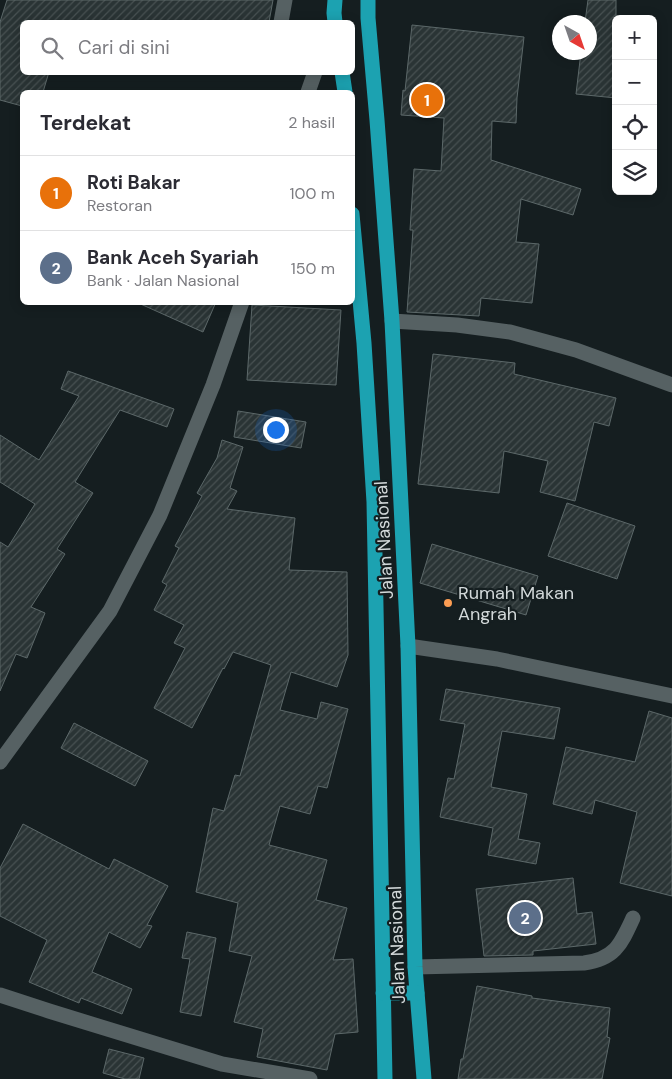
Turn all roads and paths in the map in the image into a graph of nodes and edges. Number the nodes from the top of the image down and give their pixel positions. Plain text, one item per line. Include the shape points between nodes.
1 (285, 0) edge
2 (368, 0) edge
3 (281, 20) edge
4 (314, 75) edge
5 (342, 75) edge
6 (309, 90) edge
7 (345, 90) edge
8 (355, 246) edge
9 (241, 305) edge
10 (392, 322) junction
11 (672, 384) edge
12 (408, 646) junction
13 (672, 696) edge
14 (0, 762) edge
15 (634, 918) dead end
16 (415, 967) junction
17 (383, 993) junction
18 (418, 993) junction
19 (0, 994) edge
20 (310, 1079) edge
21 (386, 1079) edge
22 (424, 1079) edge

1 - 3 street
2 - 10 highway, Jalan Nasional
4 - 6 street
5 - 7 highway
8 - 17 highway, Jalan Nasional via 374,502
9 - 14 street via 214,385 160,515 115,602
10 - 11 street via 510,332 576,350
10 - 12 highway, Jalan Nasional
12 - 13 street via 497,659
12 - 16 highway, Jalan Nasional
15 - 16 street via 619,946 606,958 596,961
16 - 18 highway, Jalan Nasional
17 - 18 highway
17 - 21 highway, Jalan Nasional
18 - 22 highway, Jalan Nasional
19 - 20 street via 222,1064

